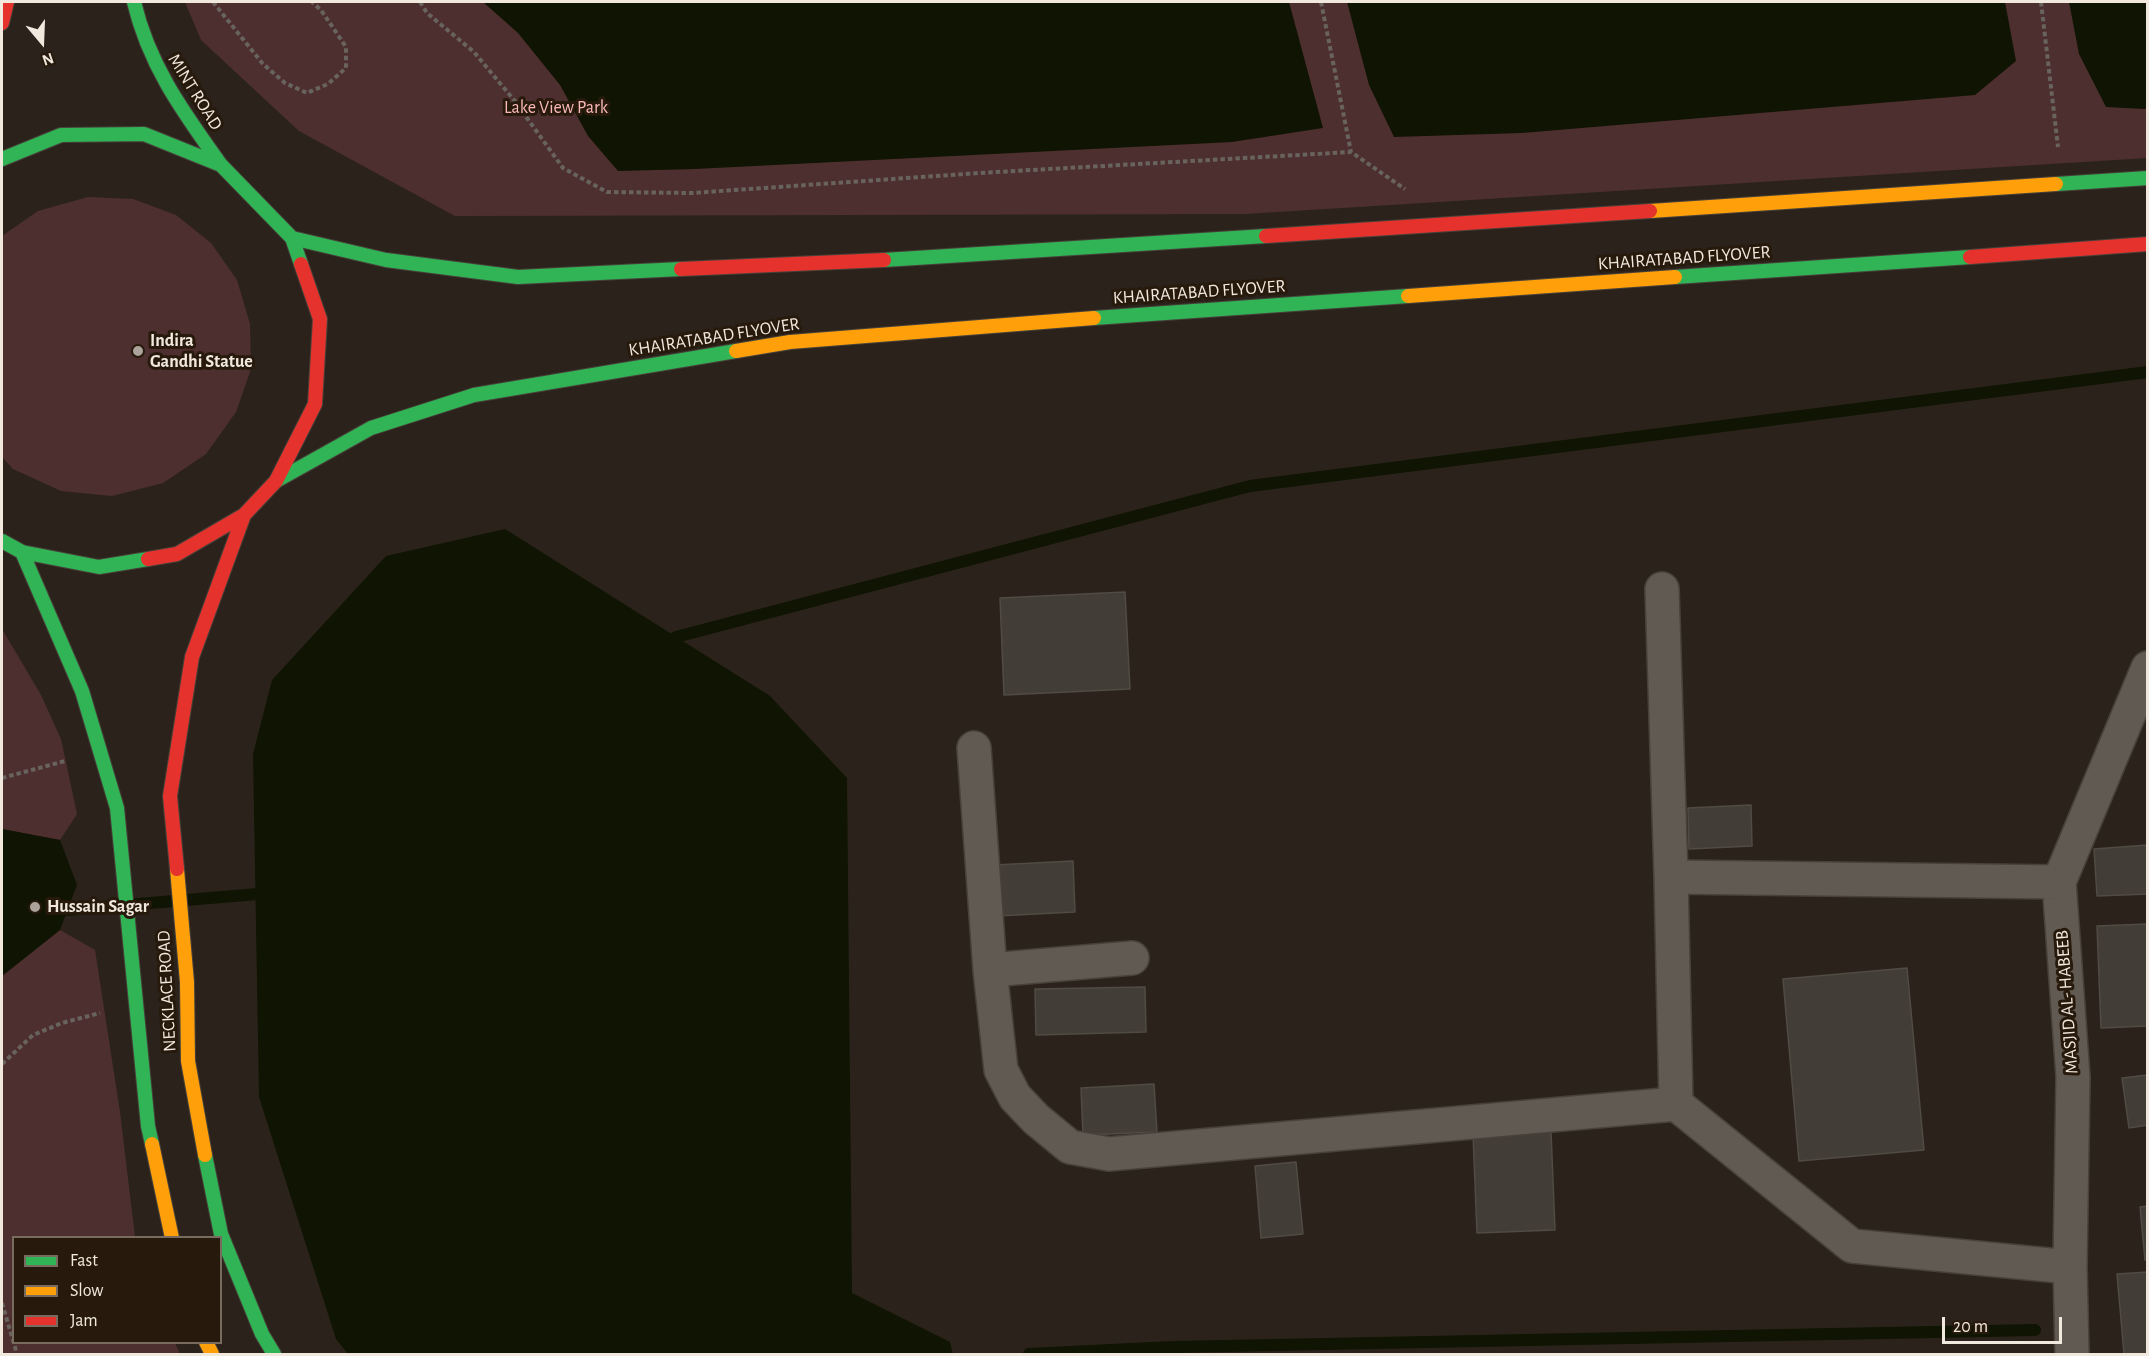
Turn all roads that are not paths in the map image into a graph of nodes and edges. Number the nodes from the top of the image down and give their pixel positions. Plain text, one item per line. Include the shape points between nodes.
1 (7, 2) edge
2 (134, 2) edge
3 (2, 23) edge
4 (2, 159) edge
5 (221, 165) junction
6 (2148, 178) edge
7 (292, 238) junction
8 (2148, 244) edge
9 (276, 481) junction
10 (244, 515) junction
11 (2, 541) edge
12 (22, 552) junction
13 (1662, 589) dead end
14 (2148, 668) edge
15 (974, 748) dead end
16 (1671, 877) junction
17 (2059, 882) junction
18 (1132, 958) dead end
19 (990, 970) junction
20 (1676, 1104) junction
21 (172, 1236) edge
22 (222, 1236) edge
23 (222, 1236) edge
24 (2070, 1268) junction
25 (274, 1354) edge
26 (2072, 1354) edge

1 - 3 main road
2 - 5 main road, MINT ROAD via 152,56 172,96
4 - 5 main road via 61,135 144,134
5 - 7 main road, MINT ROAD
6 - 7 main road via 946,257 518,277 386,260
7 - 9 main road via 320,319 316,393 315,404
8 - 9 main road, KHAIRATABAD FLYOVER via 790,342 474,395 371,428
9 - 10 main road
10 - 12 main road via 177,554 99,567
10 - 22 main road, NECKLACE ROAD via 192,657 170,796 187,982 188,1061
11 - 12 main road
12 - 21 main road, NECKLACE ROAD via 82,691 117,808 148,1126
13 - 16 street
14 - 17 street, MASJID AL- HABEEB
15 - 19 street
16 - 17 street
16 - 20 street
17 - 24 street, MASJID AL- HABEEB via 2073,1077
18 - 19 street
19 - 20 street via 1001,1070 1015,1097 1070,1148 1109,1154
20 - 24 street via 1852,1245
23 - 25 main road, NECKLACE ROAD
24 - 26 street, MASJID AL- HABEEB

